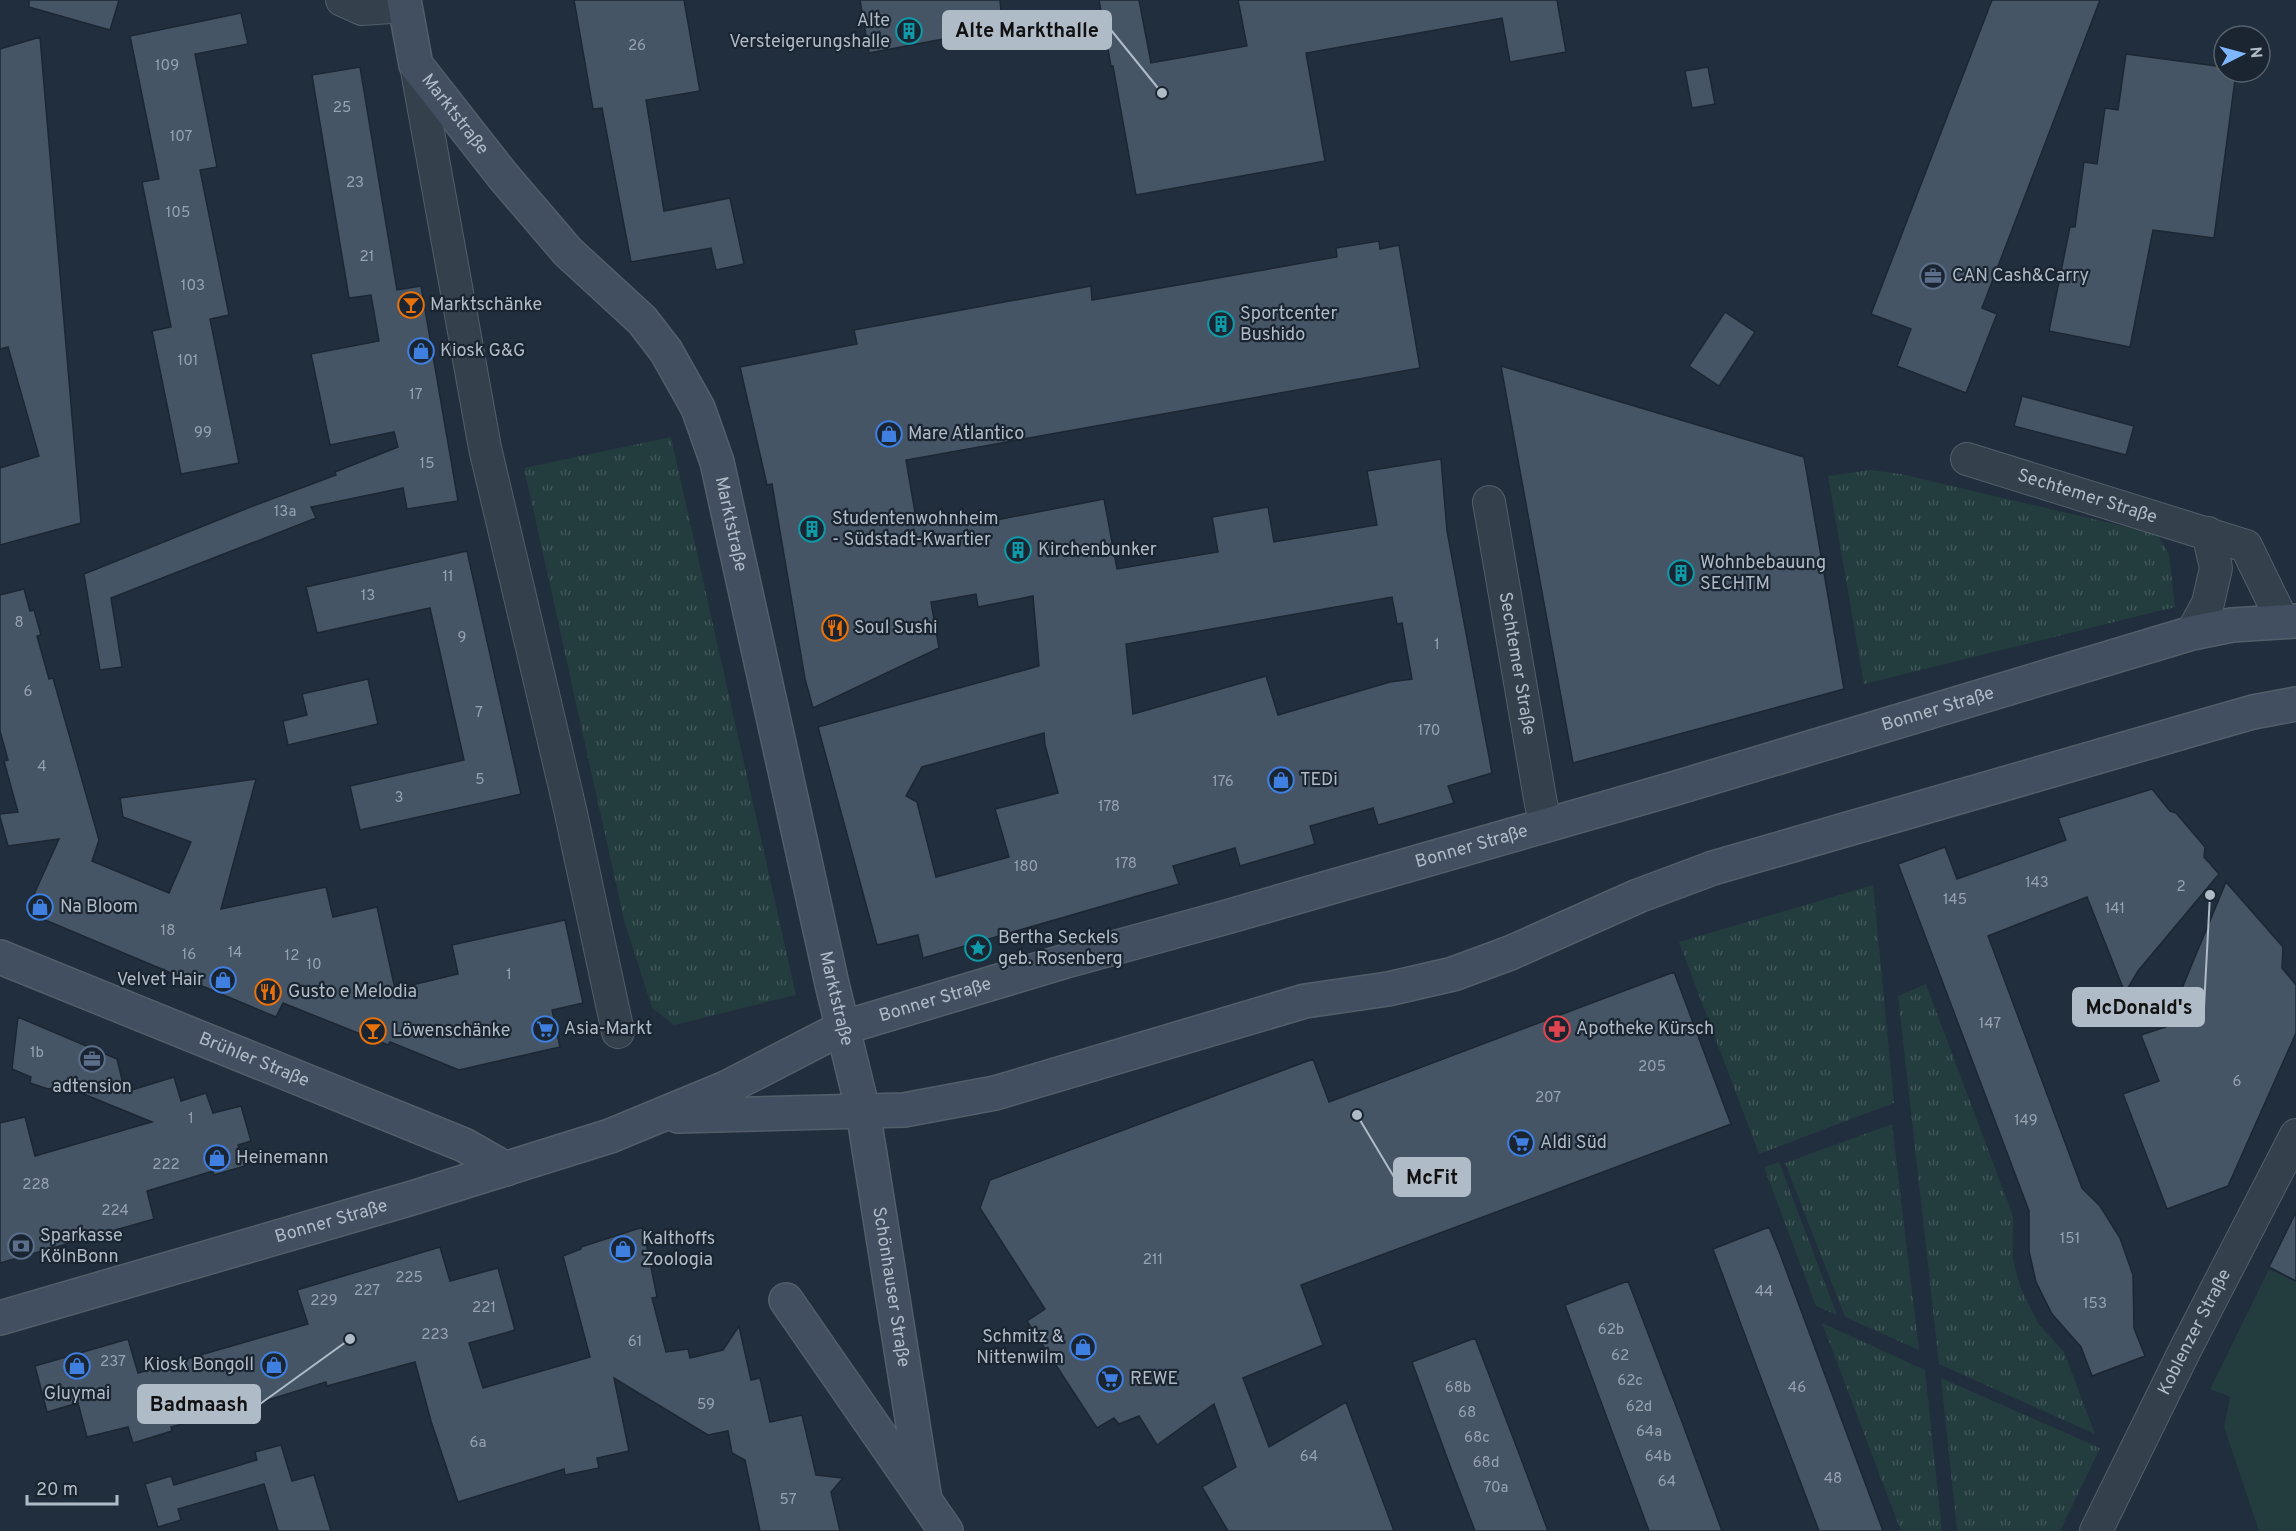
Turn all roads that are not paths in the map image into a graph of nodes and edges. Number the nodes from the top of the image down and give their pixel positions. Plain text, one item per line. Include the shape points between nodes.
1 (342, 0) edge
2 (405, 3) edge
3 (416, 65) junction
4 (1967, 459) dead end
5 (1489, 502) dead end
6 (2208, 533) junction
7 (2290, 621) edge
8 (2192, 633) junction
9 (2296, 704) edge
10 (1547, 825) junction
11 (0, 957) edge
12 (842, 1028) junction
13 (618, 1032) dead end
14 (855, 1076) joint
15 (864, 1111) junction
16 (661, 1117) junction
17 (2296, 1135) edge
18 (506, 1169) junction
19 (786, 1300) dead end
20 (0, 1318) edge
21 (925, 1500) junction
22 (946, 1531) edge
23 (2096, 1531) edge

1 - 2 street via 362,9
2 - 3 main road, Marktstraße
3 - 12 main road, Marktstraße via 568,252 642,320 666,351 698,408 717,462
3 - 13 street, Marktstraße via 497,506 570,809
4 - 6 street, Sechtemer Straße
5 - 10 street, Sechtemer Straße
6 - 7 street, Sechtemer Straße via 2246,546
6 - 8 street via 2216,568 2208,603
7 - 8 main road, Bonner Straße via 2232,625
8 - 10 main road, Bonner Straße
9 - 15 main road, Bonner Straße via 2253,712 1696,874 1453,974 1388,989 1305,1001 995,1093 904,1110
10 - 12 main road, Bonner Straße
11 - 18 main road, Brühler Straße via 464,1145
12 - 14 main road, Marktstraße
12 - 16 main road, Bonner Straße
14 - 15 main road, Schönhauser Straße
15 - 16 main road, Bonner Straße
15 - 21 main road, Schönhauser Straße
16 - 18 main road, Bonner Straße
17 - 23 street, Koblenzer Straße
18 - 20 main road, Bonner Straße
19 - 21 main road, Schönhauser Straße
21 - 22 main road, Schönhauser Straße

